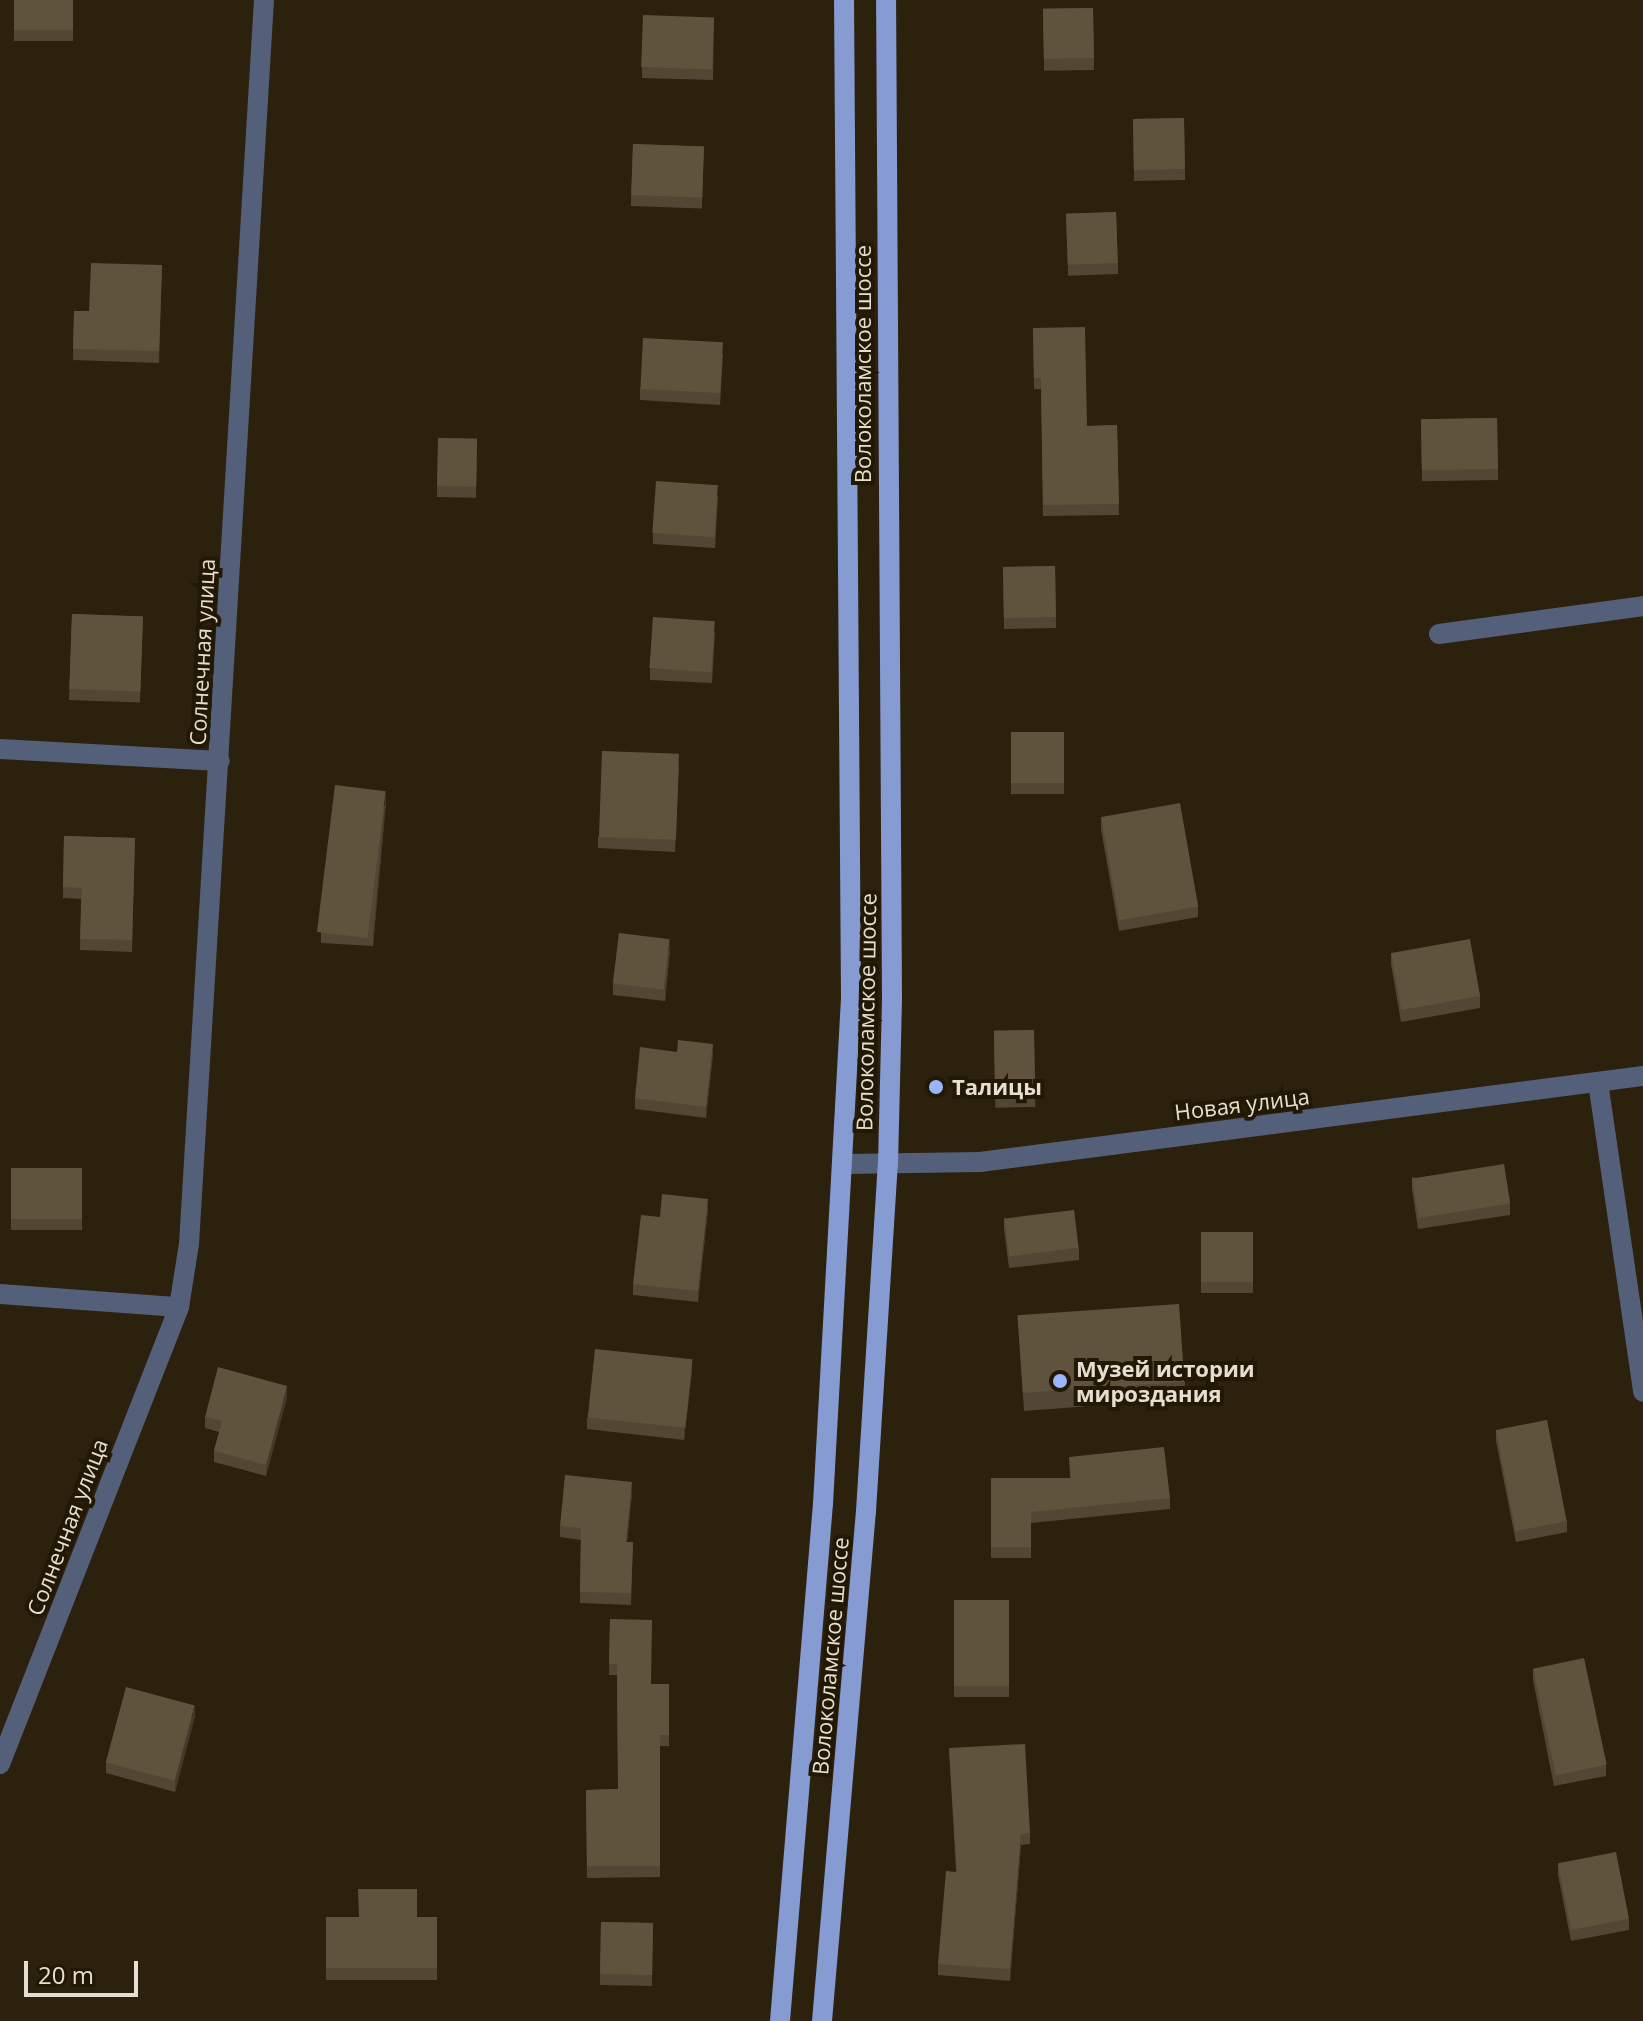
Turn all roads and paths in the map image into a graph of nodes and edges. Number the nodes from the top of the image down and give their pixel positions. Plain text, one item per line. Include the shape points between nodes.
1 (264, 0) edge
2 (844, 0) edge
3 (886, 0) edge
4 (1643, 606) edge
5 (1439, 634) dead end
6 (0, 749) edge
7 (220, 761) junction
8 (1643, 1076) edge
9 (1598, 1082) junction
10 (845, 1164) junction
11 (888, 1164) junction
12 (0, 1294) edge
13 (179, 1307) junction
14 (1643, 1392) edge
15 (0, 1764) edge
16 (780, 2021) edge
17 (822, 2021) edge

1 - 7 street, Солнечная улица
2 - 10 main road, Волоколамское шоссе via 851,825
3 - 11 main road, Волоколамское шоссе via 892,983
4 - 5 street
6 - 7 street
7 - 13 street, Солнечная улица via 189,1244
8 - 9 street, Новая улица
9 - 11 street, Новая улица via 980,1162
9 - 14 street
10 - 11 street, Новая улица
10 - 16 main road, Волоколамское шоссе
11 - 17 main road, Волоколамское шоссе via 866,1511
12 - 13 street
13 - 15 street, Солнечная улица

